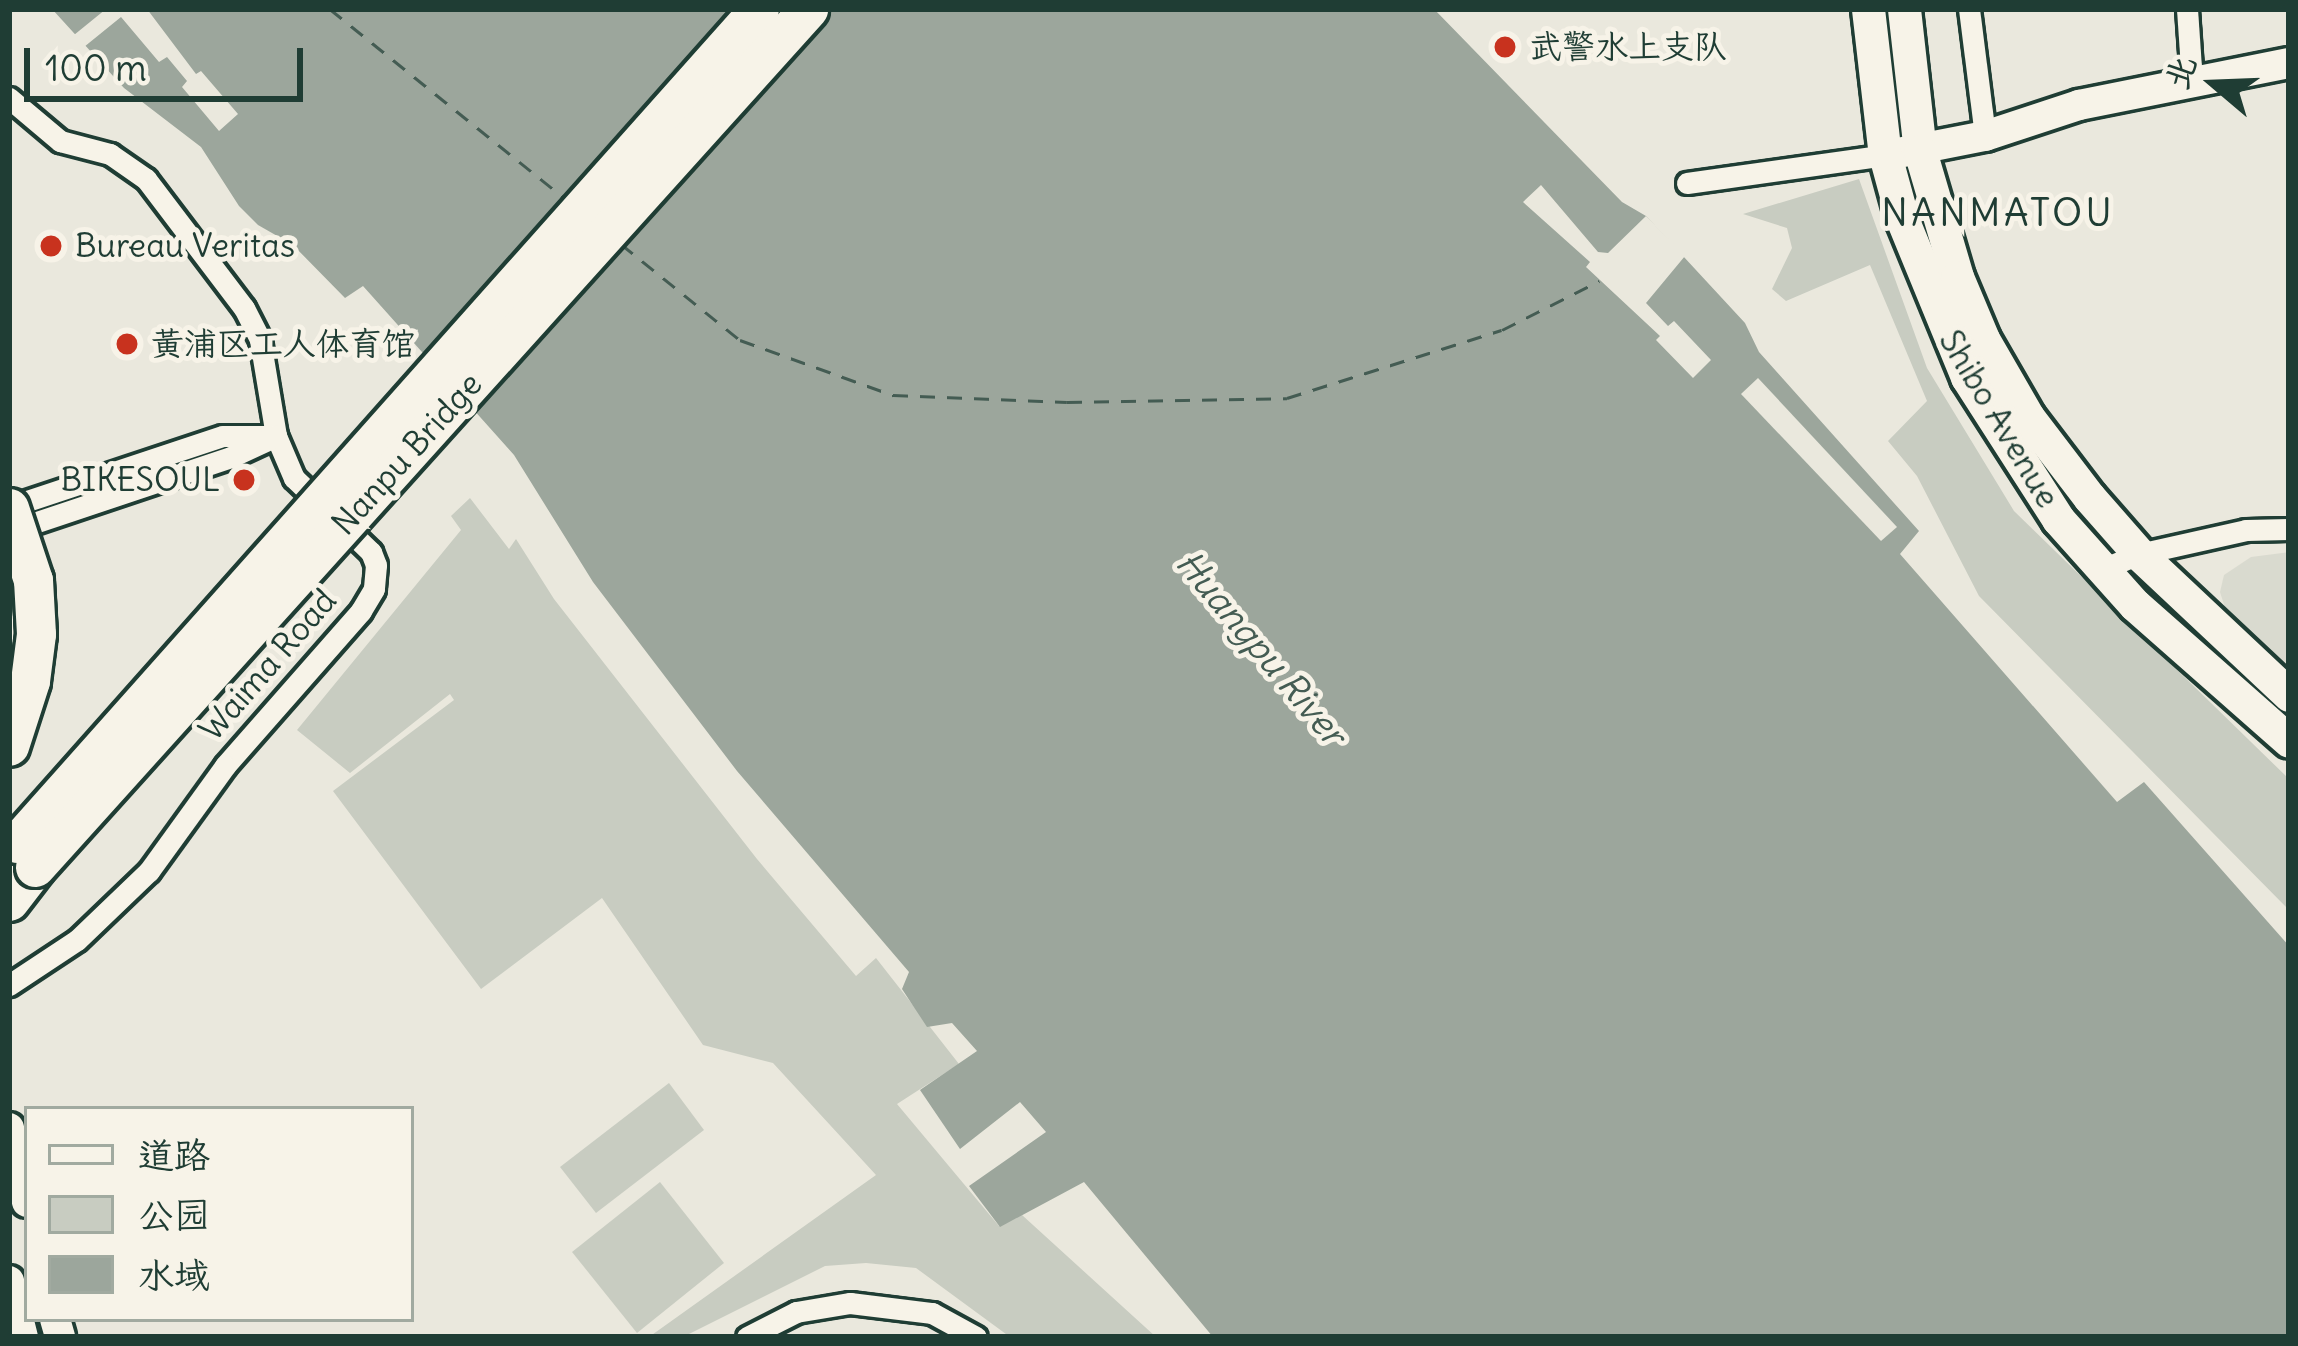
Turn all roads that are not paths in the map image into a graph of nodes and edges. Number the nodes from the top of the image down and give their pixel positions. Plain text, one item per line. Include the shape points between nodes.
1 (759, 9) edge
2 (808, 9) edge
3 (1868, 9) edge
4 (1904, 9) edge
5 (1969, 9) edge
6 (2187, 9) edge
7 (2289, 63) edge
8 (2192, 82) junction
9 (9, 98) edge
10 (1985, 136) junction
11 (1920, 151) junction
12 (1885, 154) junction
13 (1688, 183) dead end
14 (276, 436) junction
15 (9, 508) edge
16 (2289, 529) edge
17 (9, 532) edge
18 (2139, 554) junction
19 (9, 565) edge
20 (2103, 569) junction
21 (9, 679) edge
22 (2289, 695) edge
23 (2289, 741) edge
24 (9, 746) edge
25 (9, 851) edge
26 (9, 901) edge
27 (9, 985) edge
28 (9, 1127) edge
29 (24, 1190) edge
30 (9, 1281) edge
31 (23, 1337) edge
32 (747, 1337) edge
33 (976, 1337) edge

1 - 25 highway, Nanpu Bridge, bridge
2 - 26 highway, Nanpu Bridge, bridge
3 - 12 main road, Shibo Avenue
4 - 11 main road, Shibo Avenue
5 - 10 street
6 - 8 street
7 - 8 street
8 - 10 street via 2079,105
9 - 14 street, Waima Road via 61,141 110,154 146,179 244,308 260,340
10 - 11 street
11 - 12 street
11 - 18 main road, Shibo Avenue via 1984,339 2028,418
12 - 13 street
12 - 20 main road, Shibo Avenue via 1924,281 1967,377 2058,519
14 - 15 street via 223,436
14 - 17 street
14 - 27 street, Waima Road via 294,478 370,552 374,589 328,653 225,766 149,871 77,940
15 - 24 highway, bridge via 33,580 36,634
16 - 18 street via 2246,530
18 - 20 street
18 - 22 main road, Shibo Avenue
19 - 21 highway via 19,625
20 - 23 main road, Shibo Avenue
28 - 29 street
30 - 31 street
32 - 33 street via 796,1312 850,1303 932,1313

